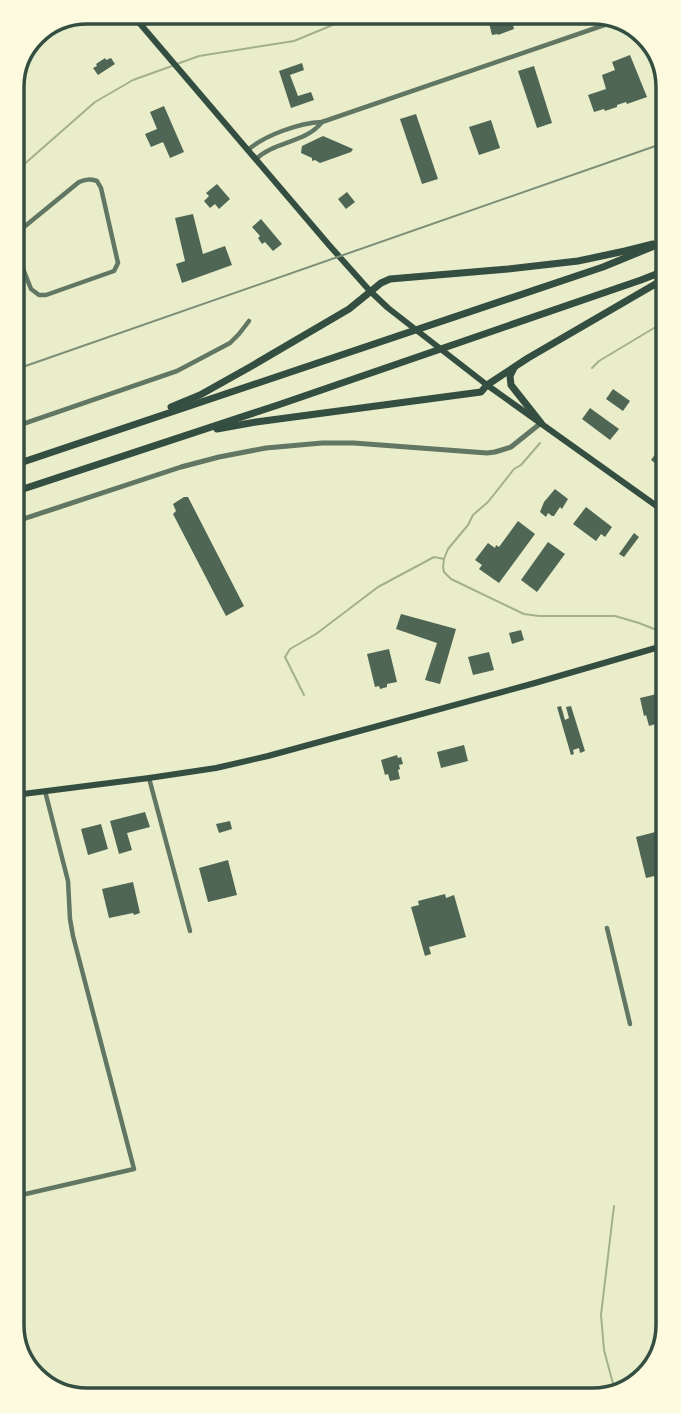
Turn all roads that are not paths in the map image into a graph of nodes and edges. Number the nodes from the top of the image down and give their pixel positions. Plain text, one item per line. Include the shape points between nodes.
1 (140, 24) edge
2 (602, 26) edge
3 (322, 121) junction
4 (248, 150) junction
5 (256, 159) junction
6 (25, 226) edge
7 (656, 244) edge
8 (656, 245) edge
9 (25, 273) edge
10 (656, 274) edge
11 (656, 284) edge
12 (370, 291) junction
13 (249, 321) dead end
14 (528, 358) junction
15 (487, 385) junction
16 (25, 423) edge
17 (541, 423) junction
18 (113, 432) junction
19 (176, 439) junction
20 (25, 461) edge
21 (25, 489) edge
22 (656, 506) edge
23 (25, 519) edge
24 (656, 648) edge
25 (149, 778) junction
26 (45, 791) junction
27 (24, 794) edge
28 (607, 928) dead end
29 (190, 931) dead end
30 (630, 1024) dead end
31 (24, 1194) edge

1 - 4 main road
2 - 3 street
3 - 4 street via 262,139
3 - 5 street via 310,134 269,149
4 - 5 main road
5 - 12 main road
6 - 9 street via 79,182 97,181 118,258 114,271 47,295 31,289
7 - 12 highway via 578,261 390,279
8 - 18 highway
10 - 19 highway
11 - 14 highway
12 - 15 main road
12 - 18 highway via 349,309 200,395
13 - 16 street via 229,343 177,371
14 - 15 highway
14 - 17 highway via 512,371 511,385
15 - 17 main road
15 - 19 highway via 475,394 256,422
17 - 22 main road
17 - 23 street via 511,447 495,452 340,443 229,455 166,471
18 - 20 highway
19 - 21 highway
24 - 25 main road via 295,750
25 - 26 main road
25 - 29 street
26 - 27 main road
26 - 31 street via 68,881 73,936 134,1169
28 - 30 street

